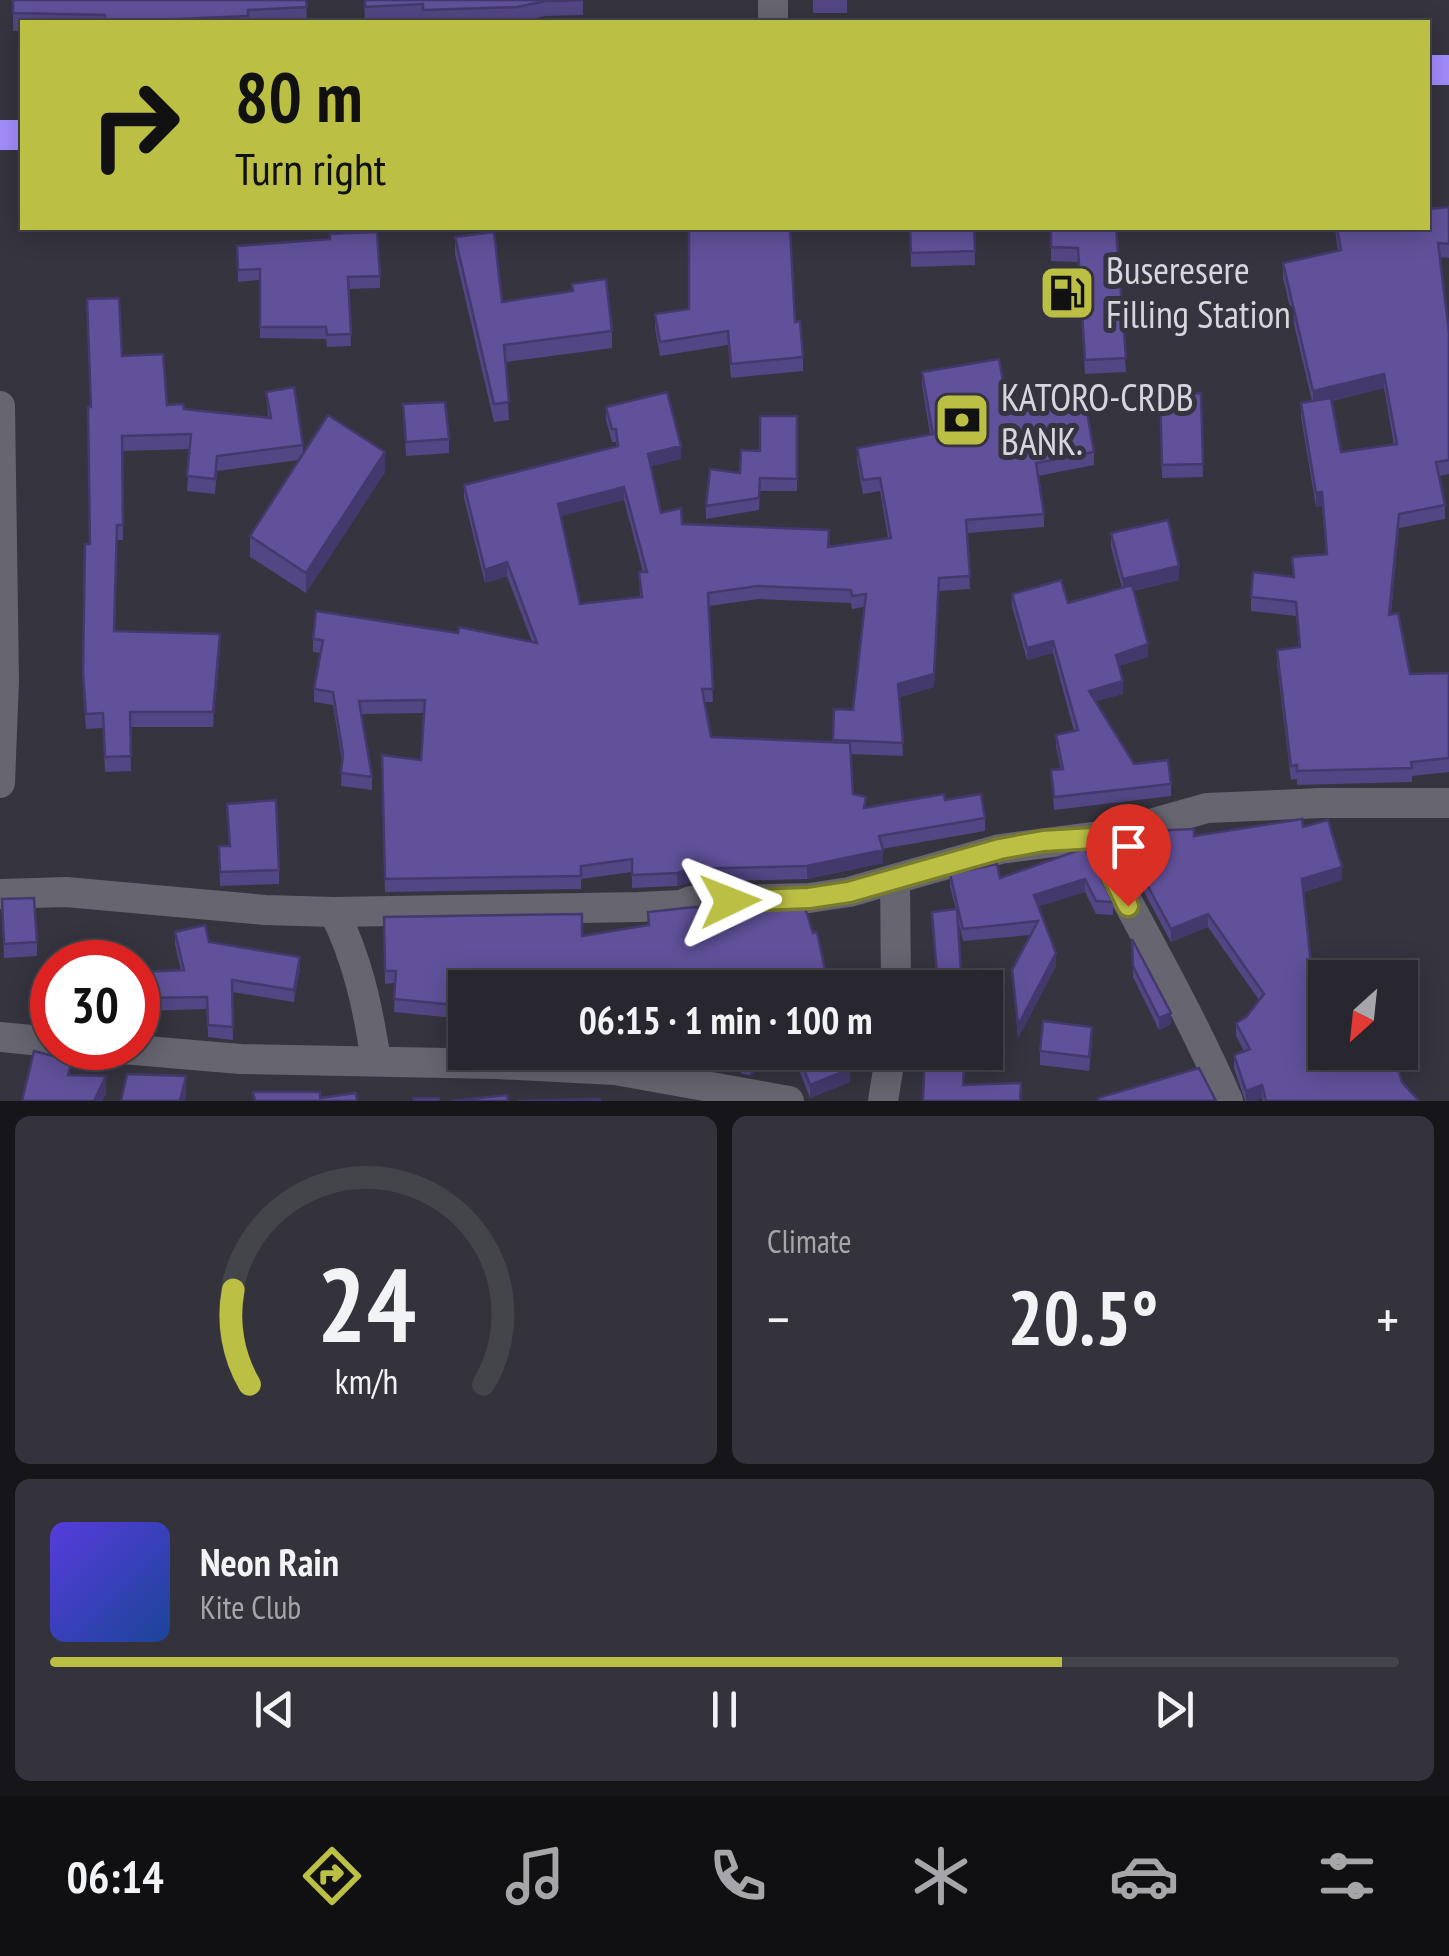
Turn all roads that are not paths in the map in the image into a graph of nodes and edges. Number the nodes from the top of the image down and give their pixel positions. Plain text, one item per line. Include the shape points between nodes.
1 (0, 406) edge
2 (0, 783) edge
3 (1449, 803) edge
4 (1094, 838) junction
5 (896, 880) junction
6 (0, 894) edge
7 (334, 912) junction
8 (896, 970) edge
9 (0, 1038) edge
10 (30, 1040) edge
11 (160, 1052) edge
12 (376, 1061) junction
13 (888, 1070) edge
14 (789, 1101) edge
15 (883, 1101) edge
16 (1228, 1101) edge

1 - 2 street
3 - 4 street via 1207,808
4 - 5 street via 1000,849
4 - 16 street via 1197,1027
5 - 7 street via 809,898
5 - 8 street
6 - 7 street via 66,892
7 - 12 street via 352,947
9 - 10 street
11 - 12 street
12 - 14 street via 615,1070
13 - 15 street

